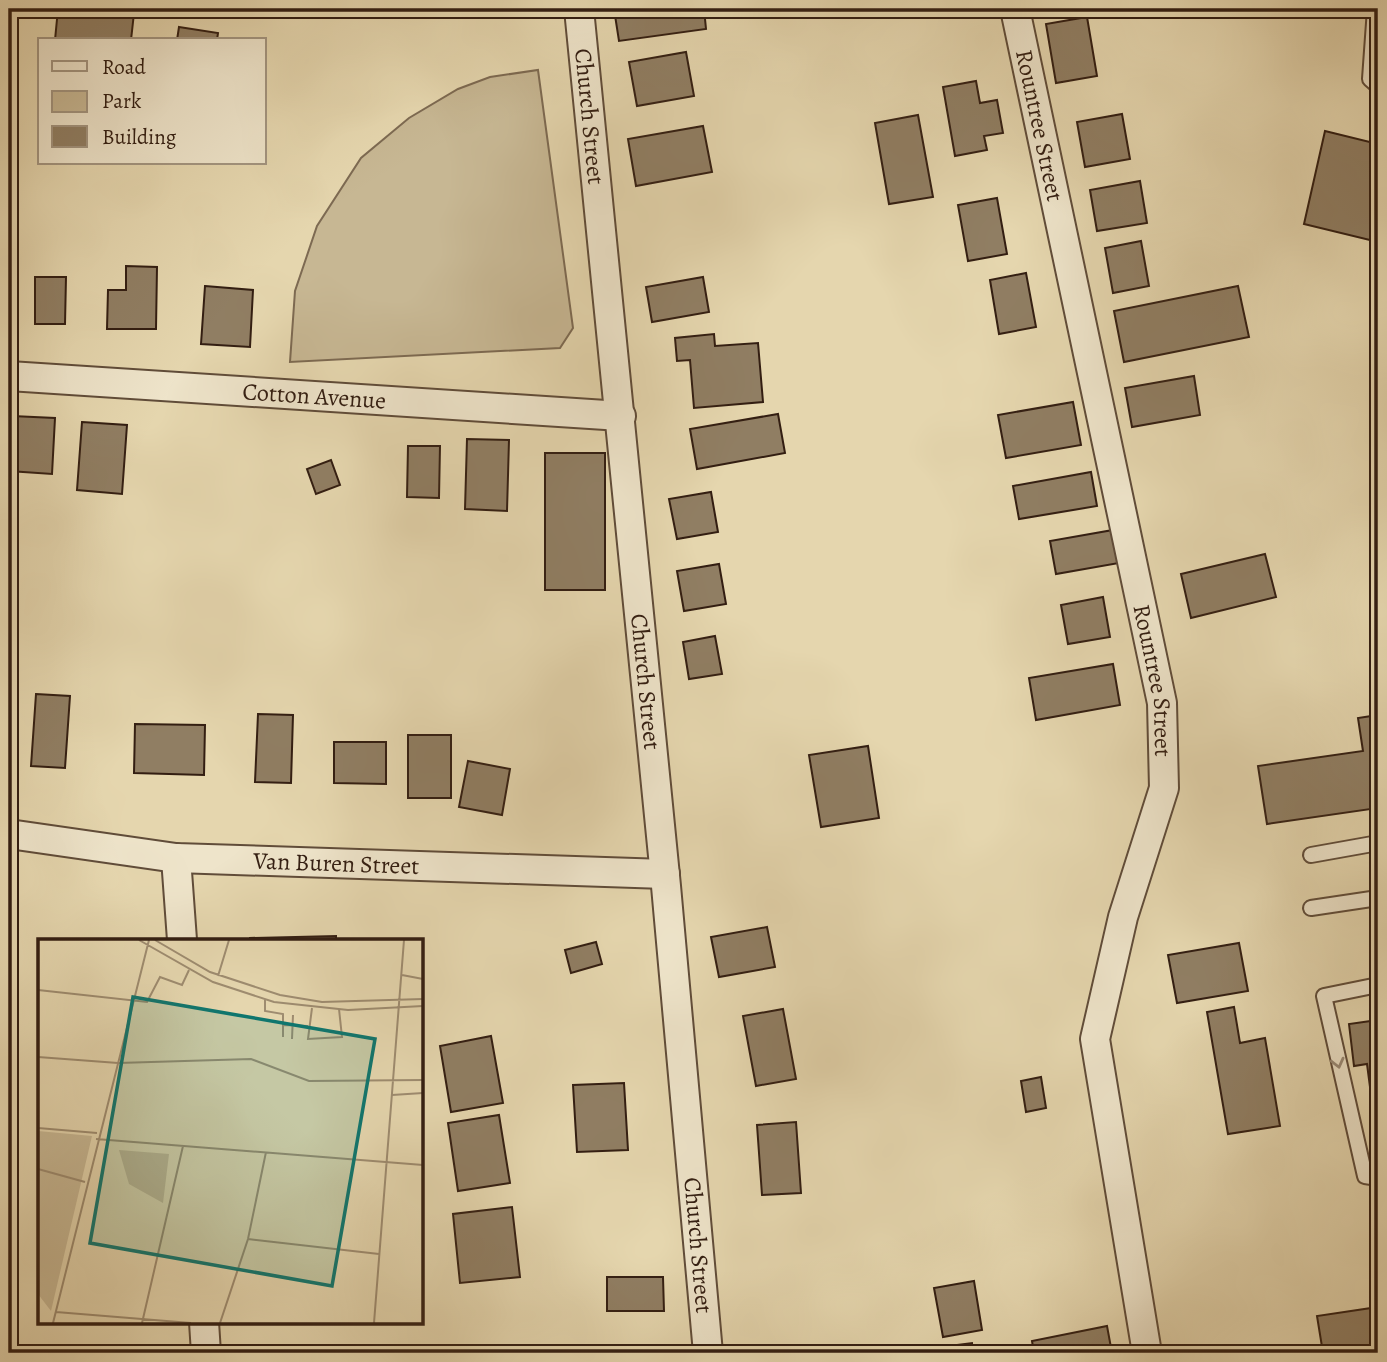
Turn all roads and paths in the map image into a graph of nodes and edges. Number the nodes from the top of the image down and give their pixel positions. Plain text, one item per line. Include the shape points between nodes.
1 (579, 9) edge
2 (1016, 9) edge
3 (1375, 9) edge
4 (1378, 86) edge
5 (9, 376) edge
6 (621, 416) junction
7 (9, 834) edge
8 (1378, 848) edge
9 (1311, 855) dead end
10 (176, 858) junction
11 (665, 874) junction
12 (1378, 898) edge
13 (1311, 908) dead end
14 (182, 939) edge
15 (1378, 985) edge
16 (1378, 1178) edge
17 (204, 1324) edge
18 (206, 1353) edge
19 (708, 1353) edge
20 (1147, 1353) edge

1 - 6 street, Church Street
2 - 20 street, Rountree Street via 1162,703 1164,788 1123,916 1095,1039
3 - 4 lane via 1370,79
5 - 6 street, Cotton Avenue
6 - 11 street, Church Street
7 - 10 street, Van Buren Street
8 - 9 lane
10 - 11 street, Van Buren Street
10 - 14 street
11 - 19 street, Church Street
12 - 13 lane
15 -> 16 lane via 1324,996 1365,1176
17 - 18 street

